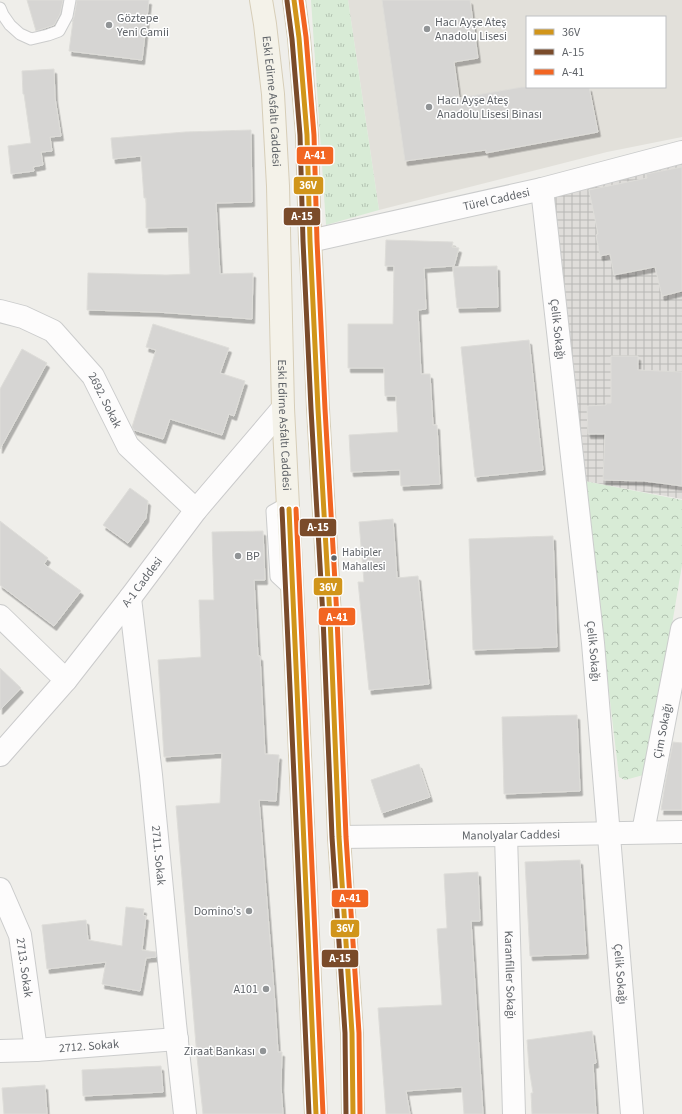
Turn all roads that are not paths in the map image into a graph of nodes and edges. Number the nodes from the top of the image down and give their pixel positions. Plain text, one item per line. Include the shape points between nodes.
1 (70, 0) edge
2 (261, 0) edge
3 (294, 0) edge
4 (0, 8) edge
5 (682, 152) edge
6 (542, 189) junction
7 (310, 241) junction
8 (0, 311) edge
9 (283, 408) junction
10 (318, 409) junction
11 (196, 510) junction
12 (130, 598) junction
13 (0, 616) edge
14 (682, 629) edge
15 (66, 680) junction
16 (0, 755) edge
17 (643, 832) junction
18 (682, 832) edge
19 (608, 833) junction
20 (506, 836) junction
21 (339, 837) junction
22 (0, 889) edge
23 (177, 1039) junction
24 (36, 1050) junction
25 (0, 1051) edge
26 (185, 1114) edge
27 (316, 1114) edge
28 (353, 1114) edge
29 (514, 1114) edge
30 (632, 1114) edge

1 - 4 lane via 67,16 59,30 31,39 10,25
2 - 9 main road, Eski Edirne Asfaltı Caddesi via 273,94 278,179
3 - 7 main road via 307,135
5 - 6 street, Türel Caddesi
6 - 7 street, Türel Caddesi
6 - 19 street, Çelik Sokağı via 593,643
7 - 10 main road
8 - 11 street, 2692. Sokak via 23,317 53,331 93,376 128,446
9 - 10 main road
9 - 11 street, A-1 Caddesi
9 - 27 main road, Eski Edirne Asfaltı Caddesi
10 - 21 main road
11 - 12 street, A-1 Caddesi
12 - 15 street, A-1 Caddesi
12 - 23 street, 2711. Sokak via 151,775
13 - 15 street
14 - 17 street, Çim Sokağı
15 - 16 street, A-1 Caddesi
17 - 18 street, Manolyalar Caddesi
17 - 19 street, Manolyalar Caddesi
19 - 20 street, Manolyalar Caddesi
19 - 30 street, Çelik Sokağı
20 - 21 street, Manolyalar Caddesi
20 - 29 street, Karanfiller Sokağı
21 - 28 main road via 352,1033
22 - 24 street, 2713. Sokak via 20,935
23 - 24 street, 2712. Sokak
23 - 26 street, 2711. Sokak
24 - 25 street, 2712. Sokak

